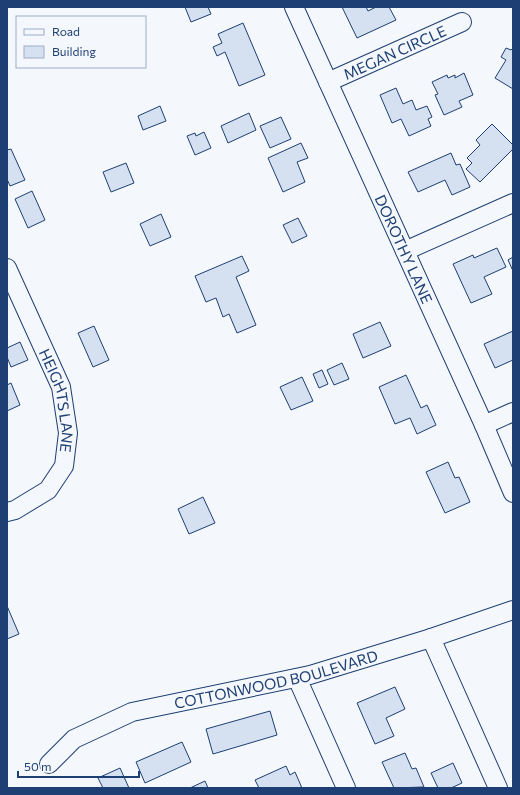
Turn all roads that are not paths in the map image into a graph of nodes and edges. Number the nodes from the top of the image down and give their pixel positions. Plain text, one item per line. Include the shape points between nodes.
1 (294, 7) edge
2 (462, 22) dead end
3 (328, 82) junction
4 (513, 203) edge
5 (405, 251) junction
6 (7, 268) edge
7 (513, 412) edge
8 (484, 425) junction
9 (513, 493) edge
10 (7, 512) edge
11 (513, 610) edge
12 (431, 638) junction
13 (297, 678) junction
14 (49, 764) dead end
15 (346, 788) edge
16 (498, 788) edge

1 - 3 street, DOROTHY LANE
2 - 3 street, MEGAN CIRCLE
3 - 5 street, DOROTHY LANE
4 - 5 street
5 - 8 street, DOROTHY LANE
6 - 10 street, HEIGHTS LANE via 61,387 68,433 64,466 48,490 15,510
7 - 8 street
8 - 9 street, DOROTHY LANE
11 - 12 street, COTTONWOOD BOULEVARD
12 - 13 street, COTTONWOOD BOULEVARD
12 - 16 street
13 - 14 street, COTTONWOOD BOULEVARD via 132,712 74,739
13 - 15 street

